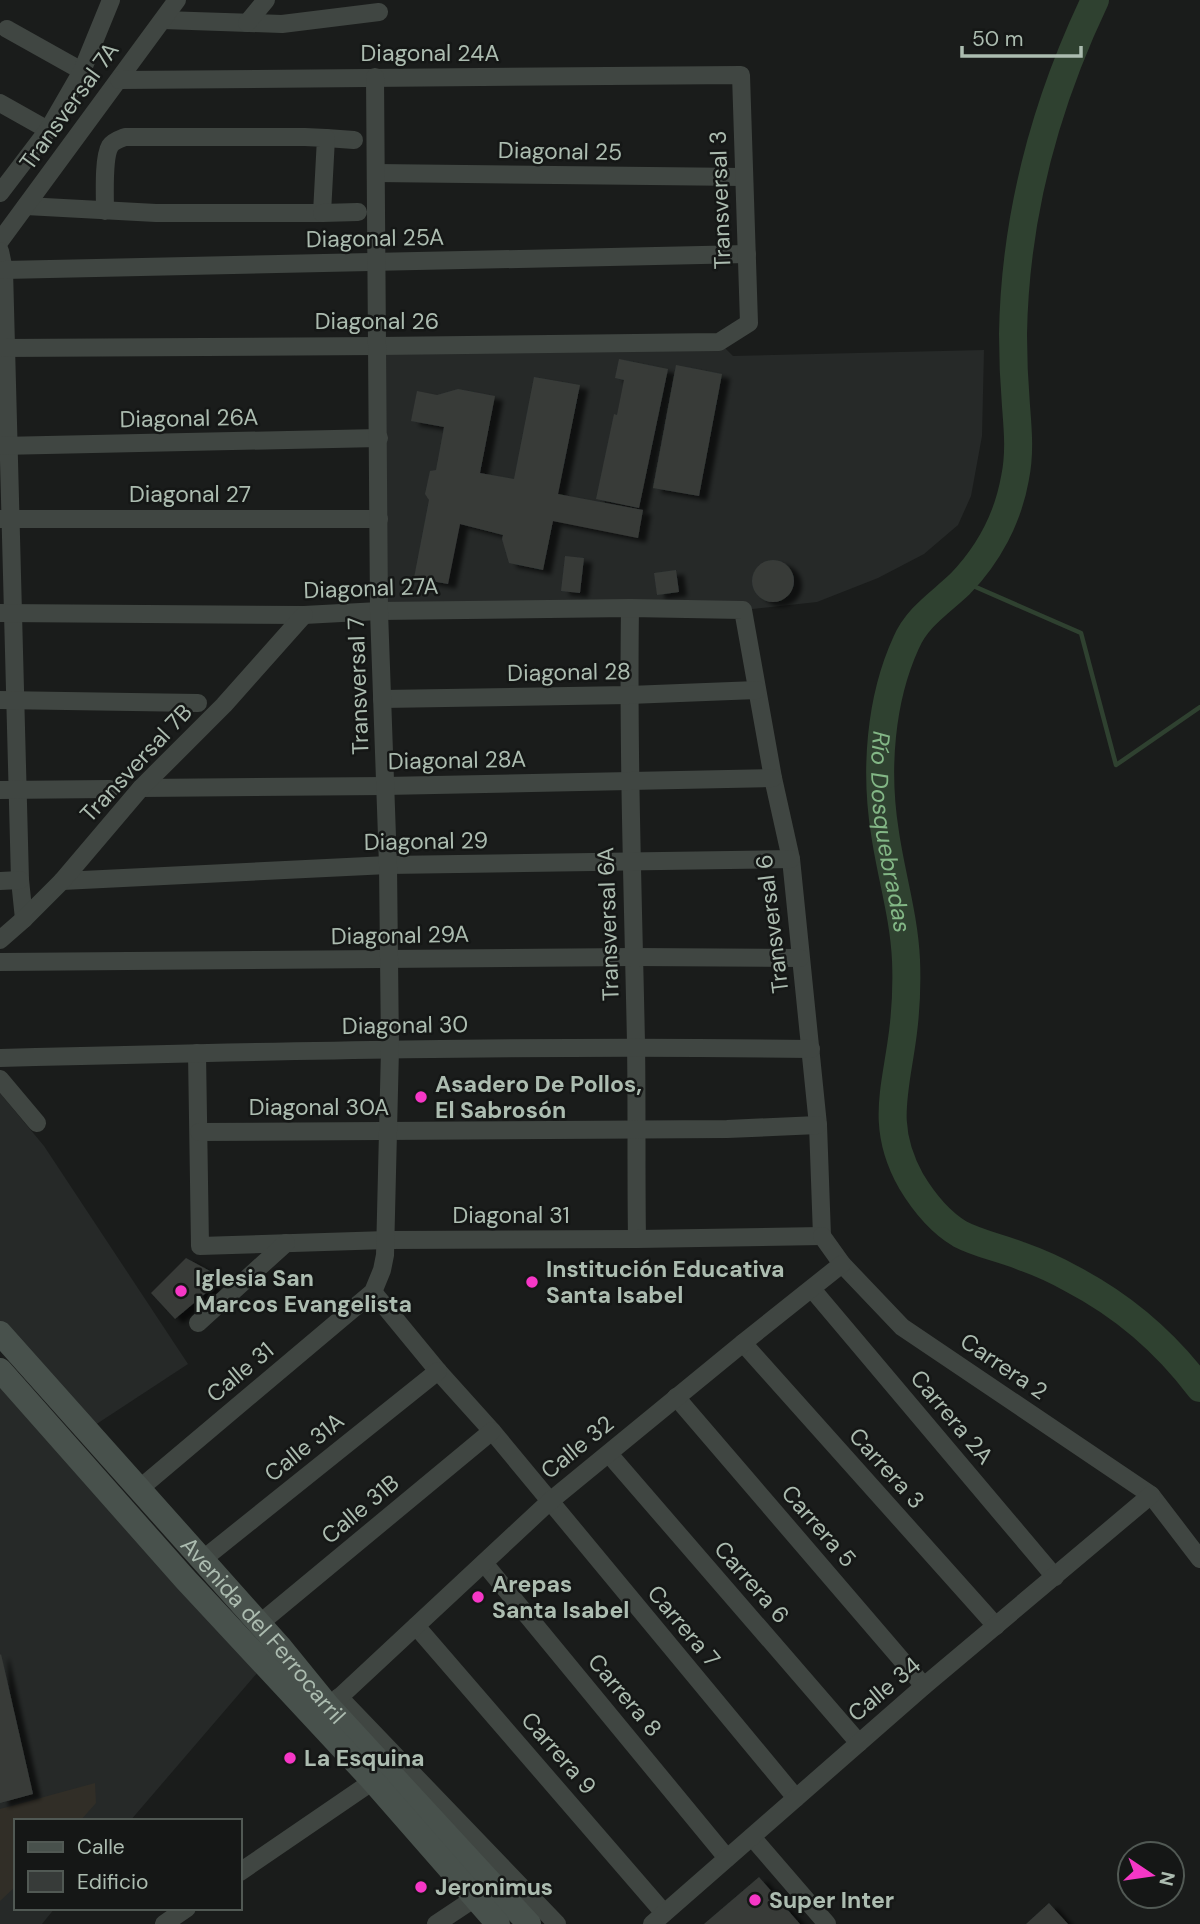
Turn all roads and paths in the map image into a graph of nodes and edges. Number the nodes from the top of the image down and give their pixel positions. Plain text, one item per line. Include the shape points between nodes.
1 (177, 0) edge
2 (266, 0) edge
3 (105, 2) edge
4 (379, 12) dead end
5 (163, 20) junction
6 (247, 23) junction
7 (7, 29) dead end
8 (82, 71) junction
9 (741, 75) joint
10 (375, 77) junction
11 (119, 80) junction
12 (0, 103) edge
13 (48, 130) junction
14 (326, 138) junction
15 (354, 140) dead end
16 (376, 173) junction
17 (744, 177) junction
18 (2, 185) edge
19 (26, 206) junction
20 (105, 211) junction
21 (358, 212) dead end
22 (322, 213) junction
23 (0, 241) edge
24 (0, 251) edge
25 (747, 254) junction
26 (377, 262) junction
27 (4, 270) junction
28 (749, 323) joint
29 (379, 346) junction
30 (3, 348) edge
31 (379, 438) junction
32 (4, 446) edge
33 (5, 519) edge
34 (379, 519) junction
35 (630, 608) junction
36 (743, 610) joint
37 (379, 611) junction
38 (6, 613) edge
39 (304, 615) junction
40 (757, 690) junction
41 (629, 695) junction
42 (8, 699) edge
43 (382, 699) junction
44 (198, 703) dead end
45 (773, 778) junction
46 (630, 781) junction
47 (385, 786) junction
48 (141, 788) junction
49 (9, 789) edge
50 (110, 789) dead end
51 (791, 859) junction
52 (631, 861) junction
53 (388, 865) junction
54 (20, 880) junction
55 (0, 881) edge
56 (62, 881) junction
57 (24, 919) junction
58 (0, 940) edge
59 (634, 957) junction
60 (800, 958) junction
61 (388, 960) junction
62 (0, 962) edge
63 (636, 1047) junction
64 (390, 1049) junction
65 (811, 1049) junction
66 (197, 1053) junction
67 (0, 1058) edge
68 (0, 1079) edge
69 (37, 1123) dead end
70 (818, 1125) junction
71 (636, 1129) junction
72 (199, 1132) junction
73 (389, 1132) junction
74 (822, 1236) junction
75 (637, 1239) junction
76 (387, 1240) junction
77 (286, 1243) junction
78 (842, 1264) junction
79 (811, 1289) junction
80 (373, 1292) junction
81 (198, 1323) dead end
82 (0, 1333) edge
83 (743, 1343) junction
84 (0, 1370) edge
85 (438, 1371) junction
86 (676, 1397) junction
87 (492, 1432) junction
88 (609, 1454) junction
89 (138, 1490) junction
90 (1151, 1495) junction
91 (549, 1502) junction
92 (1200, 1559) edge
93 (202, 1560) junction
94 (484, 1563) junction
95 (1055, 1577) junction
96 (259, 1624) junction
97 (416, 1626) junction
98 (996, 1626) junction
99 (924, 1686) junction
100 (334, 1702) junction
101 (859, 1743) junction
102 (373, 1781) junction
103 (796, 1798) junction
104 (752, 1837) junction
105 (727, 1858) junction
106 (242, 1871) edge
107 (475, 1898) junction
108 (184, 1910) edge
109 (658, 1918) edge
110 (164, 1924) edge
111 (436, 1924) edge
112 (498, 1924) edge
113 (529, 1924) edge
114 (557, 1924) edge
115 (827, 1924) edge

1 - 5 street, Transversal 7A
2 - 6 street
3 - 8 street
4 - 6 street via 282,24
5 - 6 street
5 - 11 street, Transversal 7A
7 - 8 street
8 - 13 street
9 - 10 street, Diagonal 24A
9 - 17 street, Transversal 3
10 - 11 street, Diagonal 24A
10 - 16 street, Transversal 7
11 - 19 street, Transversal 7A
12 - 13 street
13 - 18 street
14 - 15 street
14 - 20 street via 125,137 110,146
14 - 22 street
16 - 17 street, Diagonal 25
16 - 26 street, Transversal 7
17 - 25 street, Transversal 3
19 - 20 street
19 - 23 street, Transversal 7A
20 - 22 street
21 - 22 street
24 - 27 street
25 - 26 street, Diagonal 25A
25 - 28 street, Transversal 3
26 - 27 street, Diagonal 25A
26 - 29 street, Transversal 7
27 - 30 street
28 - 29 street, Diagonal 26 via 719,342
29 - 30 street, Diagonal 26
29 - 31 street, Transversal 7
30 - 32 street
31 - 32 street, Diagonal 26A
31 - 34 street, Transversal 7
32 - 33 street
33 - 34 street, Diagonal 27
33 - 38 street
34 - 37 street, Transversal 7
35 - 36 street, Diagonal 27A
35 - 37 street, Diagonal 27A
35 - 41 street, Transversal 6A
36 - 40 street, Transversal 6
37 - 39 street, Diagonal 27A
37 - 43 street, Transversal 7
38 - 39 street, Diagonal 27A
38 - 42 street
39 - 48 street, Transversal 7B
40 - 41 street, Diagonal 28
40 - 45 street, Transversal 6
41 - 43 street, Diagonal 28
41 - 46 street, Transversal 6A
42 - 44 street
42 - 49 street
43 - 47 street, Transversal 7
45 - 46 street, Diagonal 28A
45 - 51 street, Transversal 6
46 - 47 street, Diagonal 28A
46 - 52 street, Transversal 6A
47 - 48 street, Diagonal 28A
47 - 53 street, Transversal 7
48 - 56 street, Transversal 7B
49 - 50 street
49 - 54 street
51 - 52 street, Diagonal 29
51 - 60 street, Transversal 6
52 - 53 street, Diagonal 29
52 - 59 street, Transversal 6A
53 - 56 street, Diagonal 29
53 - 61 street, Transversal 7
54 - 55 street
54 - 57 street
56 - 57 street, Transversal 7B
57 - 58 street, Transversal 7B
59 - 60 street, Diagonal 29A
59 - 61 street, Diagonal 29A
59 - 63 street, Transversal 6A
60 - 65 street, Transversal 6
61 - 62 street, Diagonal 29A
61 - 64 street, Transversal 7
63 - 64 street, Diagonal 30
63 - 65 street, Diagonal 30
63 - 71 street, Transversal 6A
64 - 66 street, Diagonal 30
64 - 73 street, Transversal 7
65 - 70 street, Transversal 6
66 - 67 street, Diagonal 30
66 - 72 street
68 - 69 street
70 - 71 street, Diagonal 30A
70 - 74 street, Transversal 6
71 - 73 street, Diagonal 30A
71 - 75 street, Transversal 6A
72 - 73 street, Diagonal 30A
72 - 77 street, Diagonal 31 via 200,1246
73 - 76 street, Transversal 7
74 - 75 street, Diagonal 31
74 - 78 street
75 - 76 street, Diagonal 31
76 - 77 street, Diagonal 31
76 - 80 street, Transversal 7
77 - 81 street
78 - 79 street, Calle 32
78 - 90 street, Carrera 2 via 902,1327
79 - 83 street, Calle 32
79 - 95 street, Carrera 2A
80 - 85 street, Carrera 7
80 - 89 street, Calle 31
82 - 89 main road, Avenida del Ferrocarril
83 - 86 street, Calle 32
83 - 98 street, Carrera 3
84 - 102 main road, Avenida del Ferrocarril via 192,1588
85 - 87 street, Carrera 7
85 - 93 street, Calle 31A
86 - 88 street, Calle 32
86 - 99 street, Carrera 5
87 - 91 street, Carrera 7
87 - 96 street, Calle 31B
88 - 91 street, Calle 32
88 - 101 street, Carrera 6
89 - 93 main road, Avenida del Ferrocarril
90 - 92 street, Carrera 2
90 - 95 street, Calle 34
91 - 94 street, Calle 32
91 - 103 street, Carrera 7
93 - 96 main road, Avenida del Ferrocarril
94 - 97 street, Calle 32
94 - 105 street, Carrera 8
95 - 98 street, Calle 34
96 - 100 main road, Avenida del Ferrocarril
97 - 100 street, Calle 32
97 - 109 street, Carrera 9
98 - 99 street, Calle 34
99 - 101 street, Calle 34
100 - 113 main road, Avenida del Ferrocarril
100 - 114 street
101 - 103 street, Calle 34
102 - 106 street
102 - 107 main road, Avenida del Ferrocarril
103 - 104 street, Calle 34
104 - 105 street, Calle 34
104 - 115 street
105 - 109 street, Calle 34
107 - 111 street
107 - 112 main road, Avenida del Ferrocarril
108 - 110 street

